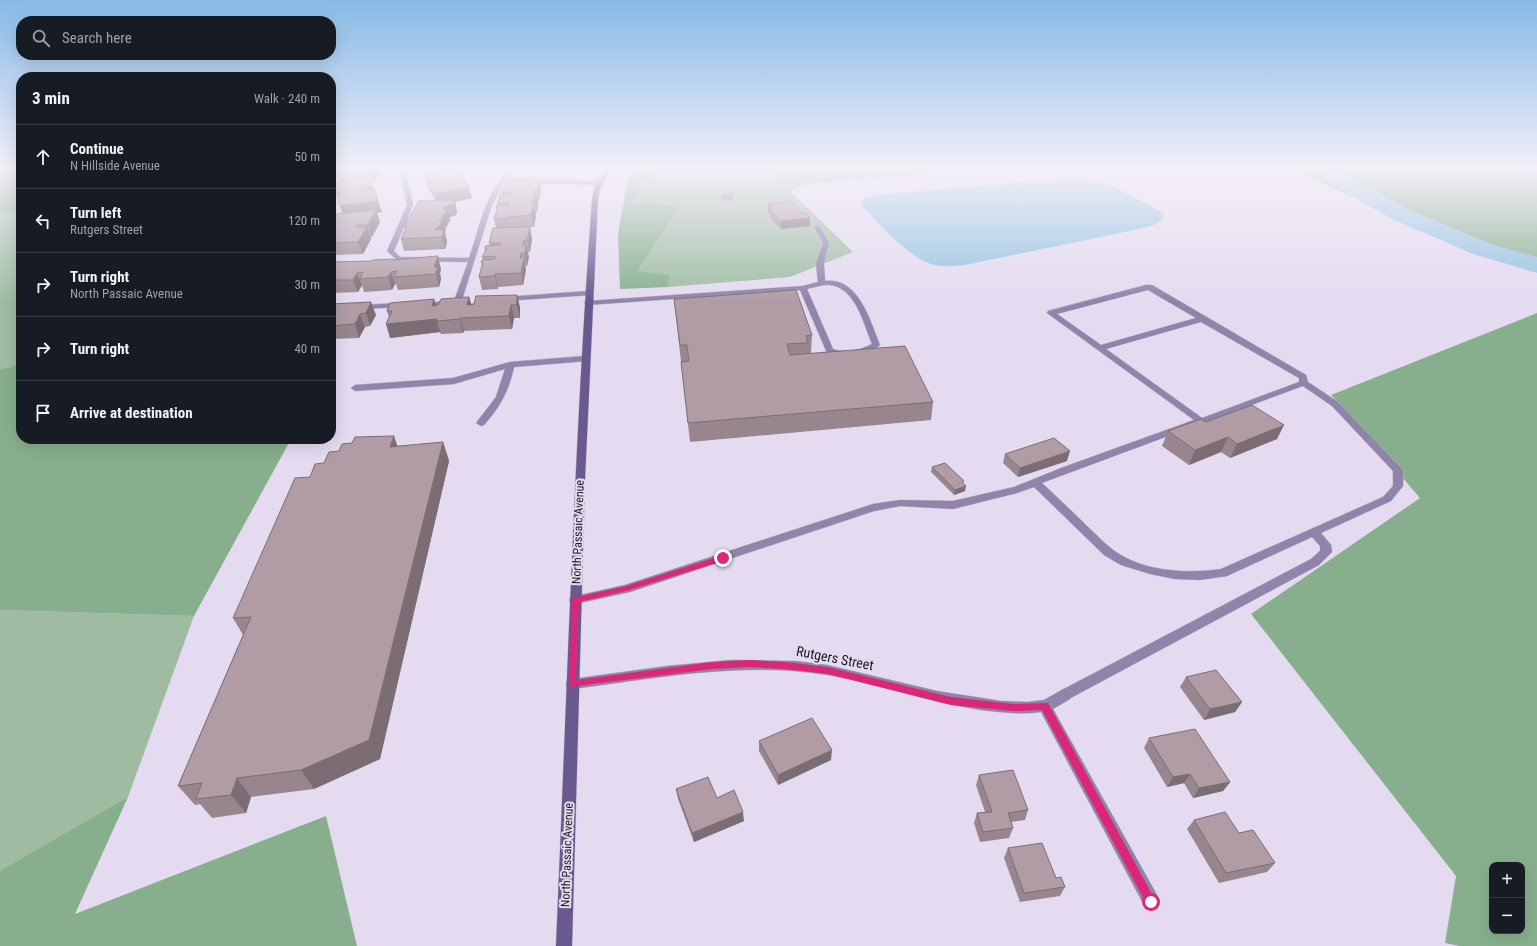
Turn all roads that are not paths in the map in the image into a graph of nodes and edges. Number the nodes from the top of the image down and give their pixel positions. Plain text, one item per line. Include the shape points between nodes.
1 (406, 213) edge
2 (486, 213) edge
3 (594, 213) edge
4 (817, 227) dead end
5 (472, 260) junction
6 (822, 283) junction
7 (803, 288) junction
8 (588, 293) junction
9 (496, 300) edge
10 (588, 304) junction
11 (355, 307) edge
12 (1202, 319) junction
13 (1100, 348) junction
14 (584, 359) junction
15 (510, 365) junction
16 (1304, 383) junction
17 (355, 388) dead end
18 (1201, 421) junction
19 (481, 423) dead end
20 (1036, 482) junction
21 (1314, 532) junction
22 (575, 600) junction
23 (572, 684) junction
24 (1045, 706) junction
25 (1151, 902) dead end
26 (564, 946) edge

1 - 5 street via 390,251 398,259
2 - 5 street
3 - 8 main road, North Passaic Avenue
4 - 6 street via 826,243 820,263
5 - 11 street via 461,303
6 - 7 street
6 - 7 street via 844,286 858,301 876,345 862,352 836,354 830,351
7 - 10 street
8 - 9 street
8 - 10 main road, North Passaic Avenue
10 - 14 main road, North Passaic Avenue
12 - 13 street
12 - 13 street via 1149,287 1051,313
12 - 16 street via 1303,377
13 - 18 street
14 - 15 street
14 - 22 main road, North Passaic Avenue
15 - 17 street via 454,381
15 - 19 street via 504,392 494,410
16 - 18 street
16 - 21 street via 1335,404 1347,416 1398,470 1400,480 1397,489 1387,499
18 - 20 street
20 - 21 street via 1108,552 1126,562 1175,575 1200,576 1222,572
20 - 22 street via 1017,490 953,505 900,503 873,508 626,589
21 - 24 street, Rutgers Street via 1325,545 1326,552 1315,562
22 - 23 main road, North Passaic Avenue
23 - 24 street, Rutgers Street via 712,666 785,665 828,670 951,701 1014,707
23 - 26 main road, North Passaic Avenue
24 - 25 street

